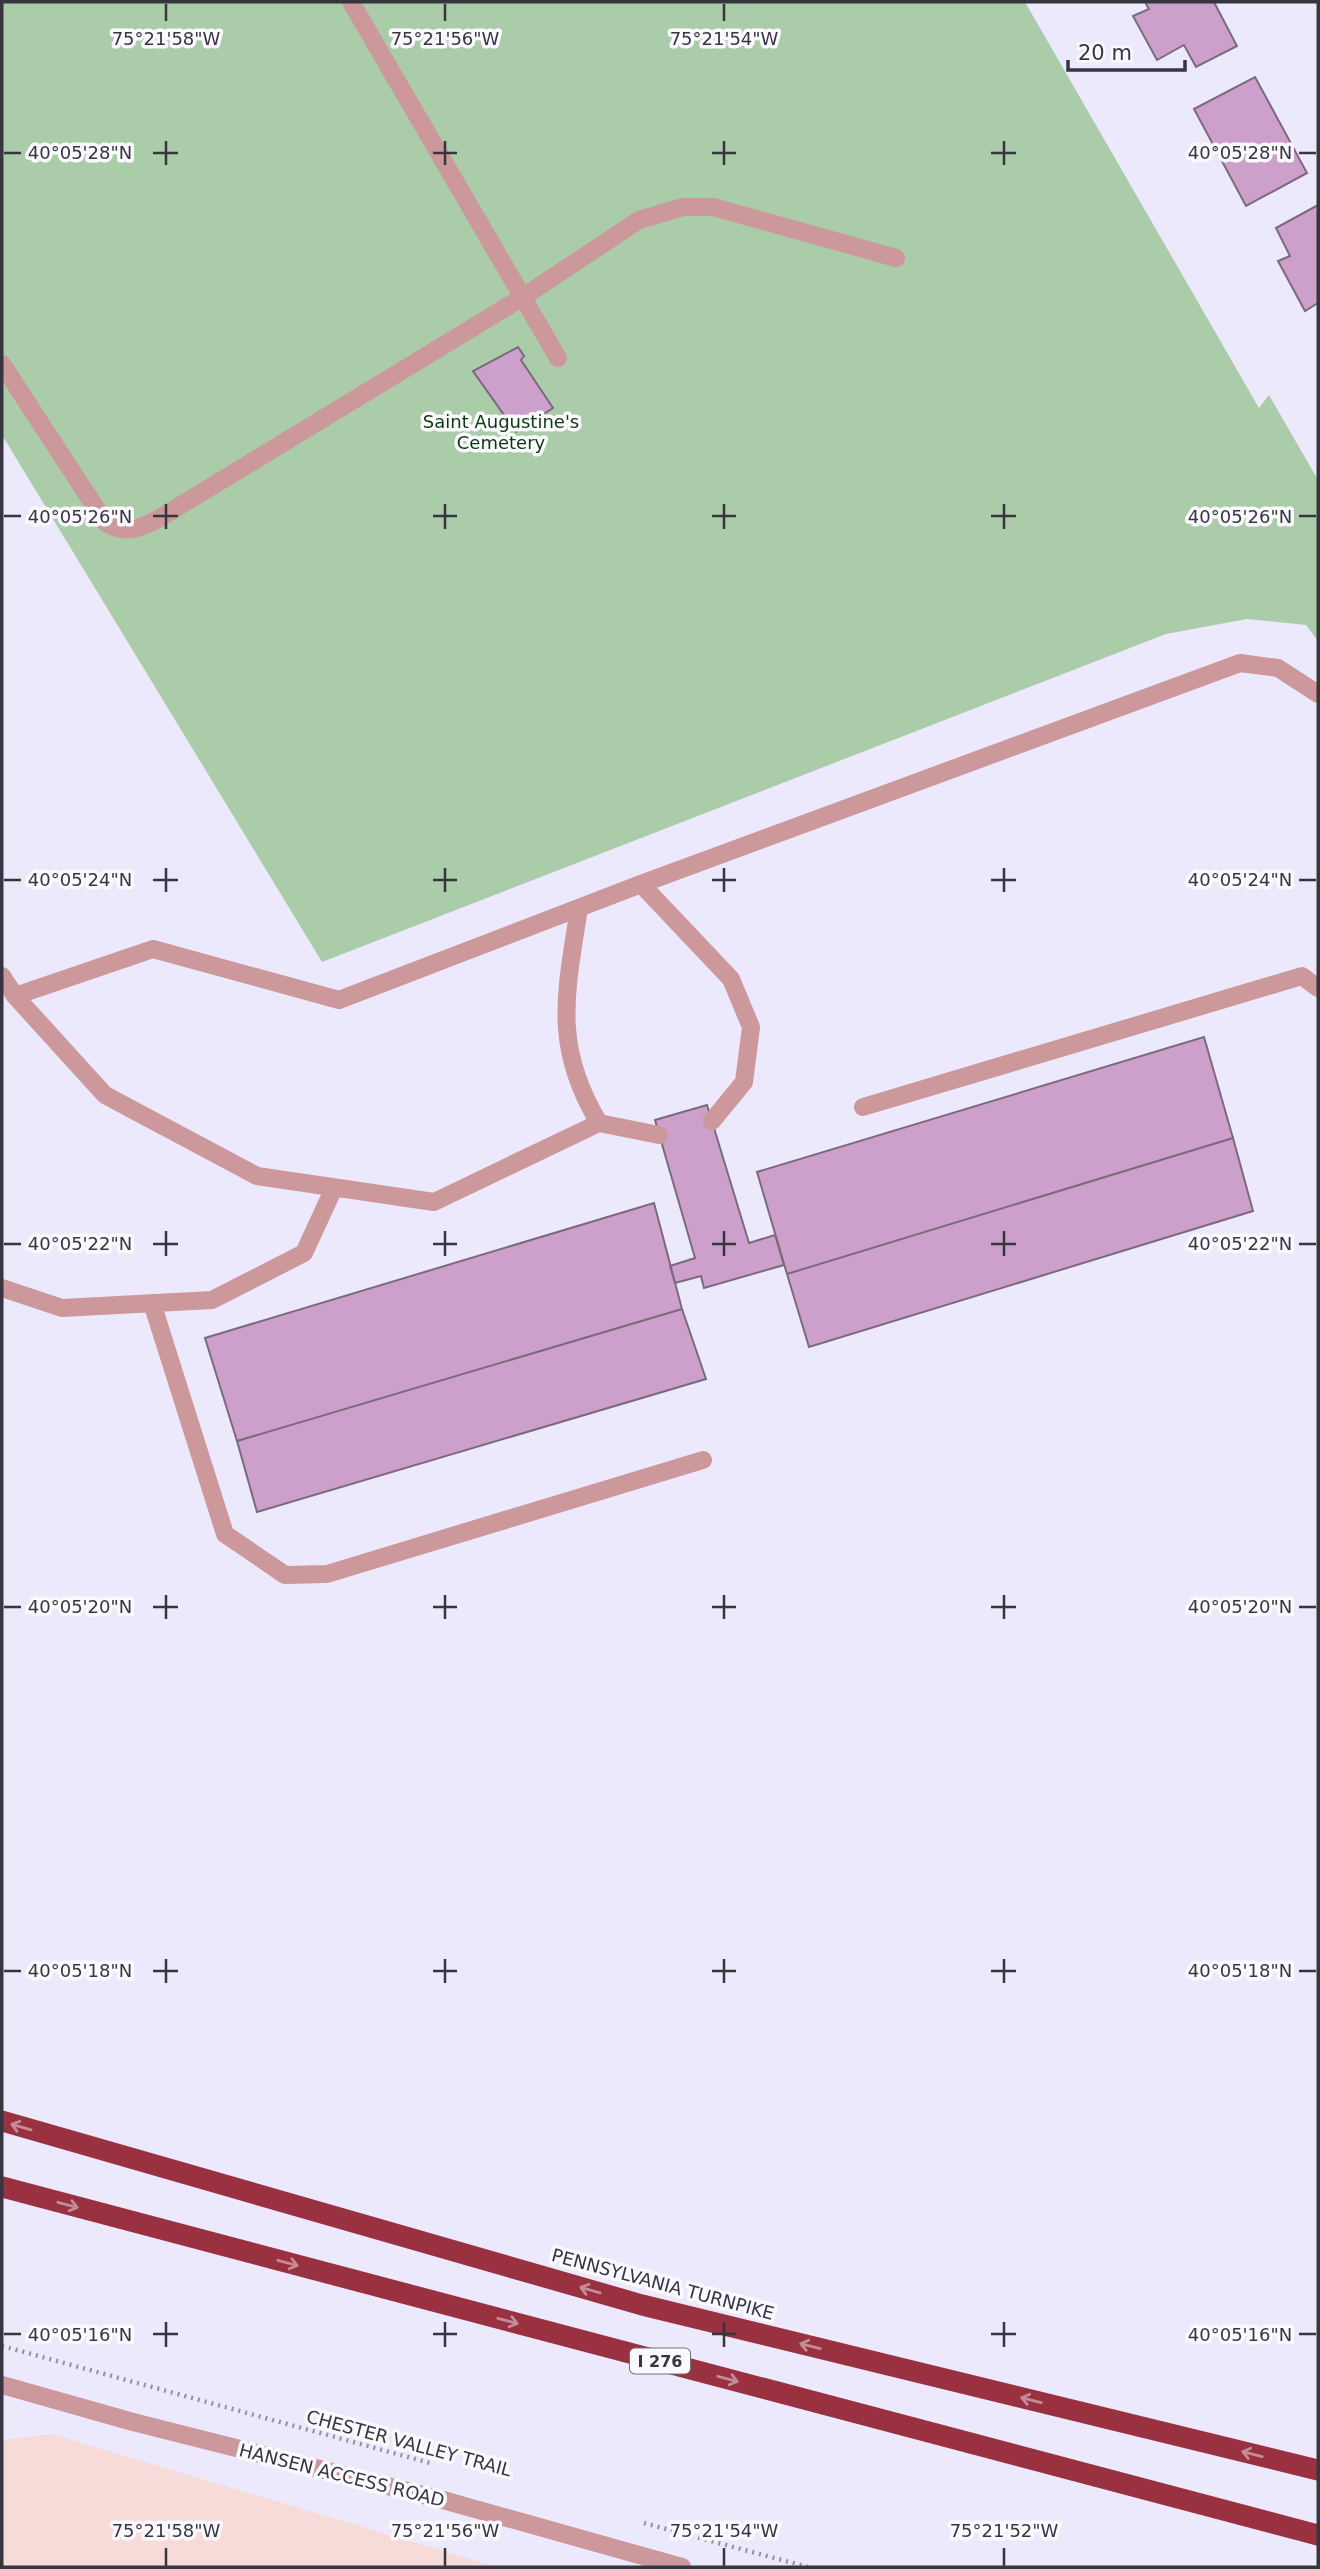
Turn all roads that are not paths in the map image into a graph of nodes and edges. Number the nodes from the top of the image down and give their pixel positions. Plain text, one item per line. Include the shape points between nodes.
1 (351, 2) edge
2 (896, 258) dead end
3 (523, 297) junction
4 (558, 358) dead end
5 (2, 364) edge
6 (1318, 694) edge
7 (641, 884) junction
8 (579, 908) junction
9 (2, 975) edge
10 (1318, 988) edge
11 (15, 996) junction
12 (863, 1107) dead end
13 (712, 1121) dead end
14 (598, 1124) junction
15 (659, 1135) dead end
16 (334, 1188) junction
17 (2, 1288) edge
18 (152, 1303) junction
19 (703, 1460) dead end
20 (2, 2121) edge
21 (2, 2187) edge
22 (2, 2385) edge
23 (1318, 2470) edge
24 (1318, 2535) edge
25 (682, 2567) edge

1 - 3 street
2 - 3 street via 713,207 683,207 639,220
3 - 4 street
3 - 5 street via 158,519 132,530 117,530 105,522
6 - 7 street via 1278,668 1240,663
7 - 8 street
7 - 13 street via 731,979 751,1027 744,1082
8 - 11 street via 339,1000 153,949
8 - 14 street via 564,1002 579,1091
9 - 11 street
10 - 12 street via 1302,976
11 - 16 street via 105,1095 257,1177
14 - 15 street
14 - 16 street via 434,1202
16 - 18 street via 304,1253 212,1300
17 - 18 street via 62,1308
18 - 19 street via 225,1534 285,1575 327,1574
23 -> 20 highway, PENNSYLVANIA TURNPIKE via 642,2305
21 -> 24 highway, I 276
22 - 25 street, HANSEN ACCESS ROAD

